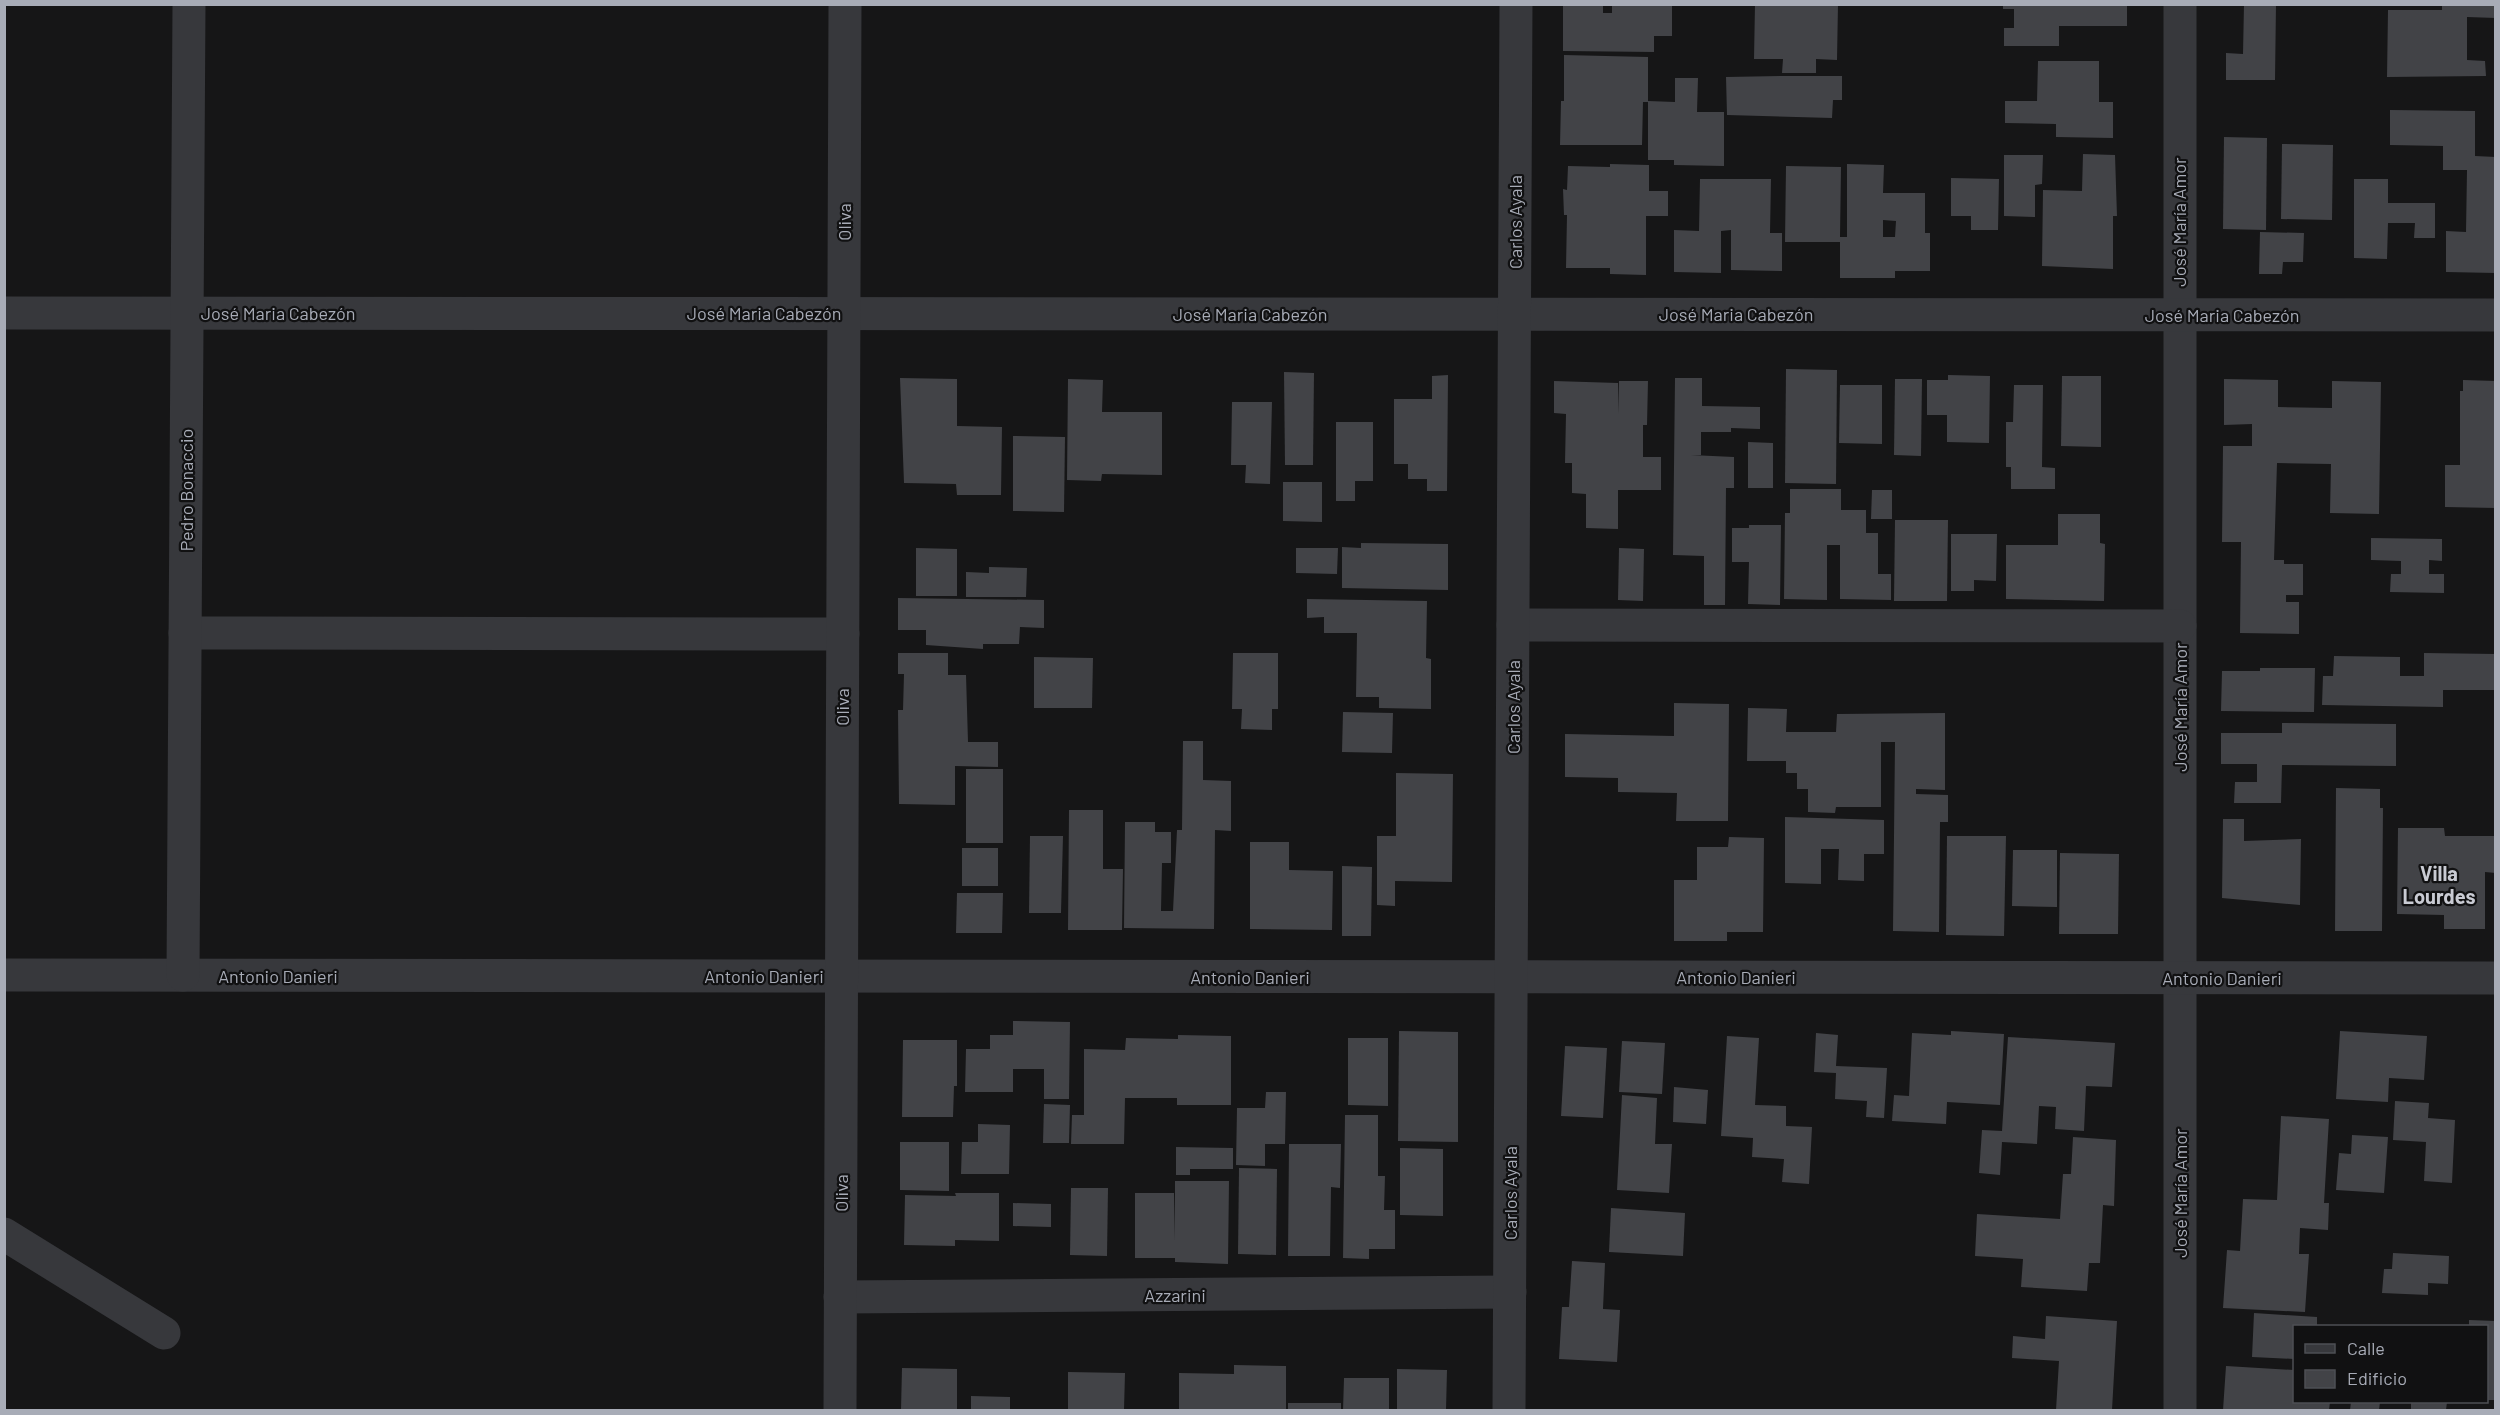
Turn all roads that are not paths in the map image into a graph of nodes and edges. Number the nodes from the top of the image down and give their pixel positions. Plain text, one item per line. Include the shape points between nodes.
1 (189, 4) edge
2 (845, 4) edge
3 (1516, 4) edge
4 (2180, 4) edge
5 (4, 313) edge
6 (187, 313) junction
7 (844, 313) junction
8 (1515, 314) junction
9 (2180, 315) junction
10 (2496, 315) edge
11 (1513, 625) junction
12 (2180, 626) junction
13 (185, 633) junction
14 (843, 634) junction
15 (4, 975) edge
16 (183, 975) junction
17 (842, 976) junction
18 (1511, 977) junction
19 (2180, 978) junction
20 (2496, 978) edge
21 (4, 1234) edge
22 (1510, 1292) junction
23 (840, 1297) junction
24 (164, 1334) dead end
25 (840, 1410) edge
26 (1509, 1410) edge
27 (2180, 1410) edge

1 - 6 street, Pedro Bonaccio
2 - 7 street, Oliva
3 - 8 street, Carlos Ayala
4 - 9 street, José María Amor
5 - 6 street, José Maria Cabezón
6 - 7 street, José Maria Cabezón
6 - 13 street, Pedro Bonaccio
7 - 8 street, José Maria Cabezón
7 - 14 street, Oliva
8 - 9 street, José Maria Cabezón
8 - 11 street, Carlos Ayala
9 - 10 street, José Maria Cabezón
9 - 12 street, José María Amor
11 - 12 street
11 - 18 street, Carlos Ayala
12 - 19 street, José María Amor
13 - 14 street
13 - 16 street, Pedro Bonaccio
14 - 17 street, Oliva
15 - 16 street, Antonio Danieri
16 - 17 street, Antonio Danieri
17 - 18 street, Antonio Danieri
17 - 23 street, Oliva
18 - 19 street, Antonio Danieri
18 - 22 street, Carlos Ayala
19 - 20 street, Antonio Danieri
19 - 27 street, José María Amor
21 - 24 street
22 - 23 street, Azzarini
22 - 26 street, Carlos Ayala
23 - 25 street, Oliva

